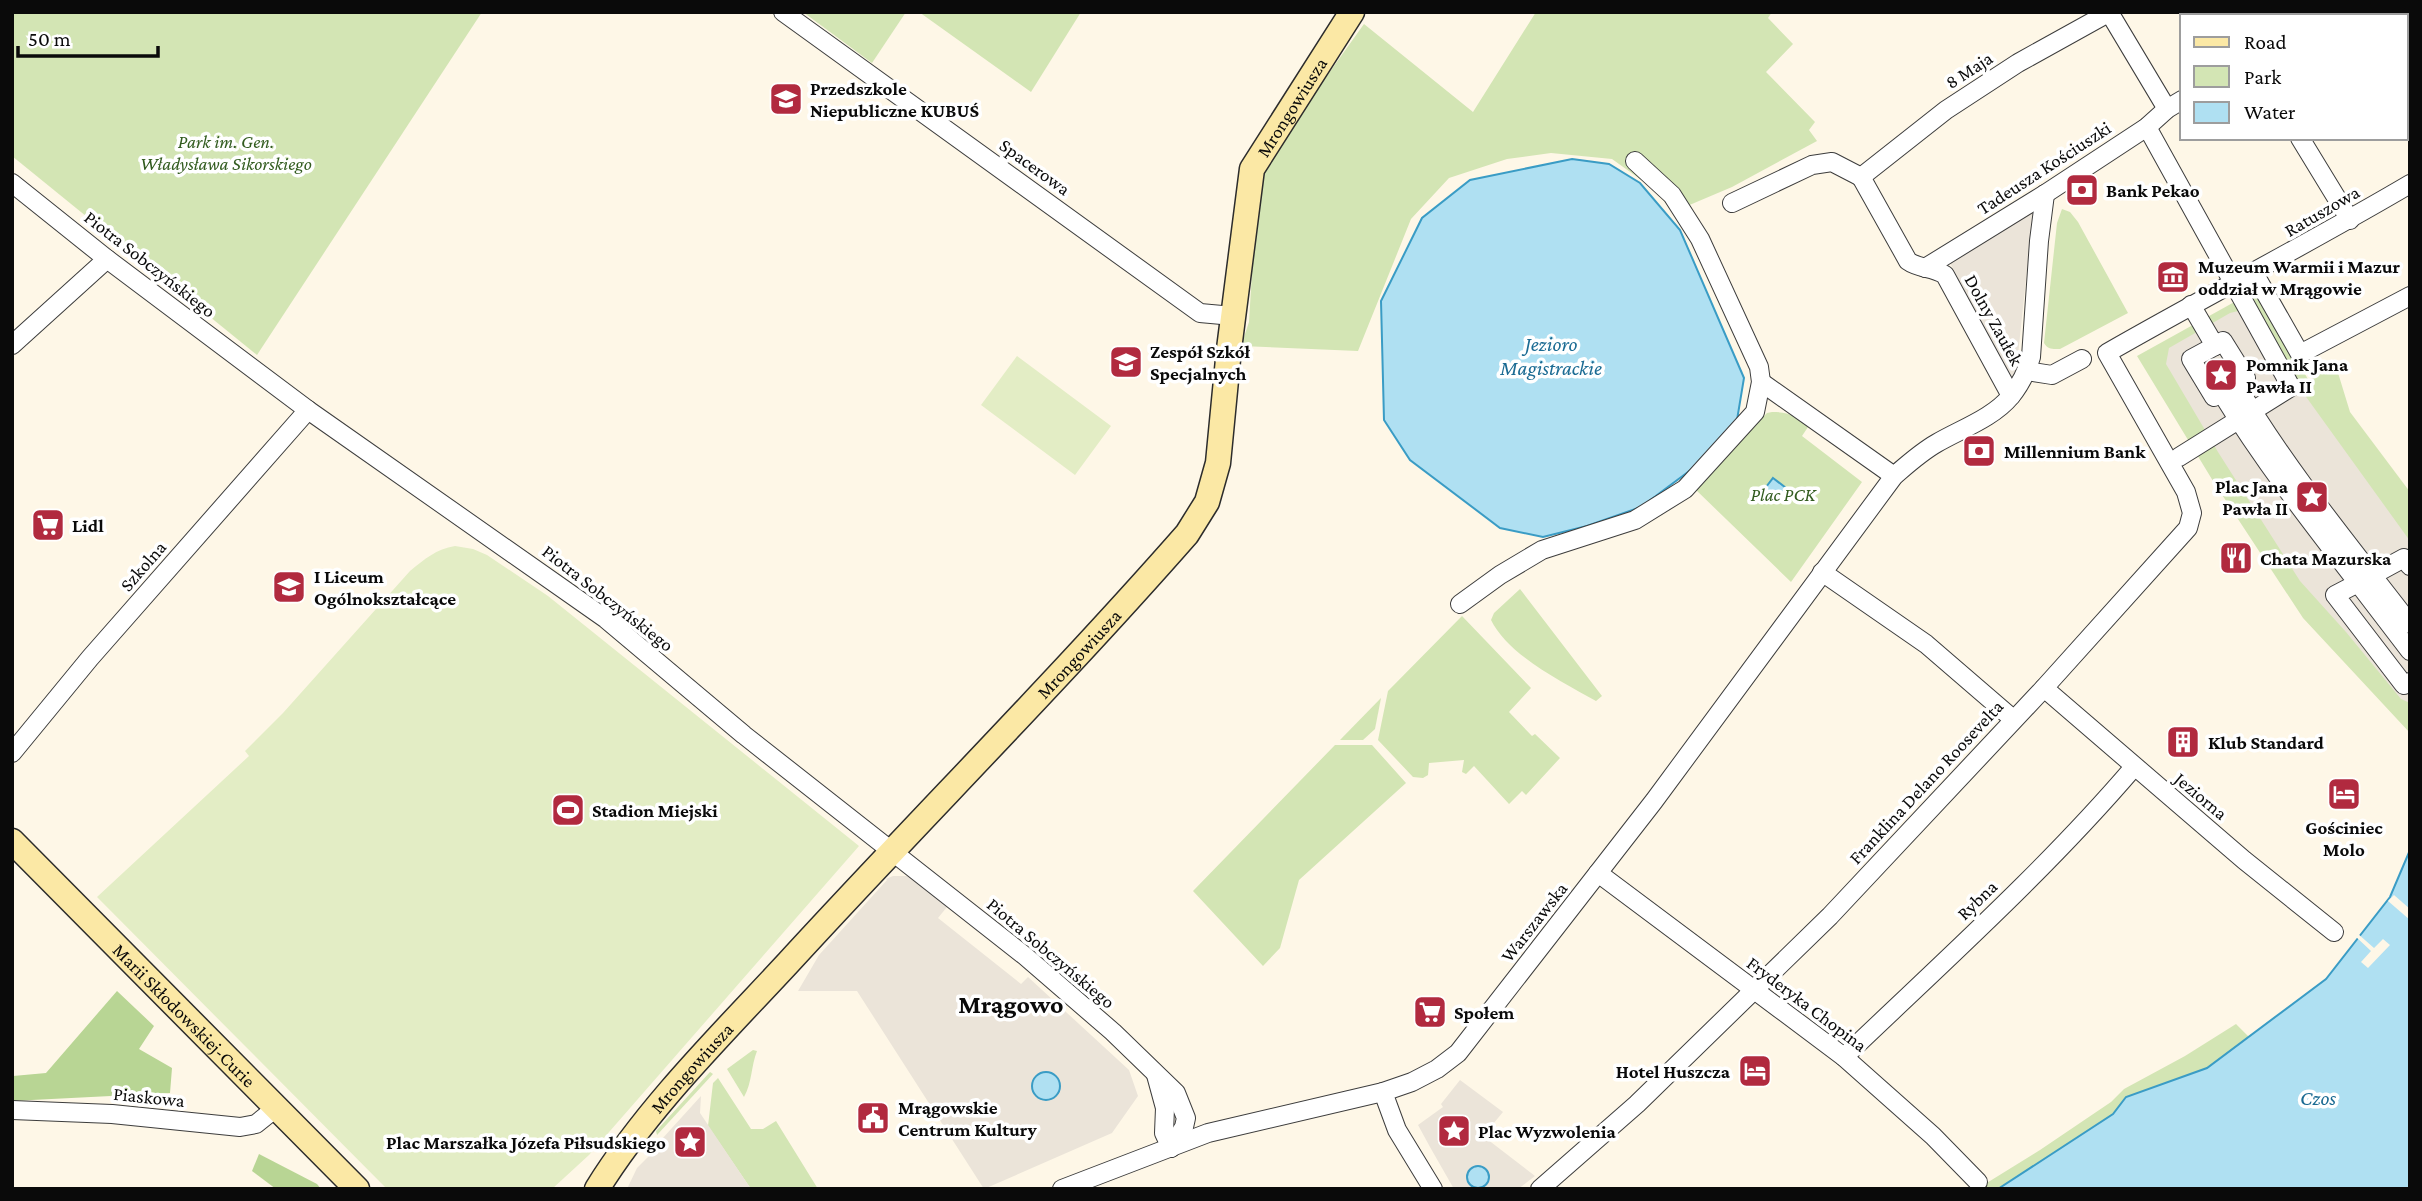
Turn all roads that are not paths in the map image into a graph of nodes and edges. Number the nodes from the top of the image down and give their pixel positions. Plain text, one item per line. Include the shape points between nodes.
1 (783, 12) edge
2 (1352, 12) edge
3 (2109, 12) edge
4 (2175, 104) edge
5 (2147, 127) junction
6 (2301, 140) edge
7 (1636, 160) dead end
8 (1861, 177) junction
9 (12, 183) edge
10 (2410, 184) edge
11 (2045, 194) junction
12 (1732, 203) dead end
13 (2350, 219) junction
14 (107, 259) junction
15 (1925, 268) junction
16 (2254, 273) junction
17 (2231, 282) junction
18 (2410, 296) edge
19 (2191, 305) junction
20 (1234, 316) junction
21 (12, 345) edge
22 (2215, 346) junction
23 (2107, 353) joint
24 (2082, 359) dead end
25 (2027, 371) junction
26 (1761, 382) junction
27 (2229, 388) junction
28 (2011, 396) junction
29 (308, 410) junction
30 (2245, 415) junction
31 (2179, 457) dead end
32 (1894, 476) junction
33 (2410, 566) edge
34 (1822, 572) junction
35 (2365, 579) junction
36 (1460, 604) dead end
37 (2410, 624) edge
38 (2410, 651) edge
39 (2410, 682) edge
40 (2044, 688) junction
41 (2013, 719) junction
42 (12, 753) edge
43 (2134, 767) junction
44 (12, 841) edge
45 (891, 850) junction
46 (1598, 873) junction
47 (2334, 932) dead end
48 (1755, 990) junction
49 (1844, 1057) junction
50 (1383, 1091) junction
51 (276, 1108) junction
52 (12, 1110) edge
53 (1171, 1148) junction
54 (1978, 1182) dead end
55 (1074, 1186) edge
56 (356, 1189) edge
57 (597, 1189) edge
58 (1433, 1189) edge
59 (1539, 1189) edge

1 - 20 street, Spacerowa via 1200,313
2 - 20 street, Mrongowiusza via 1252,169
3 - 4 street
3 - 8 street, 8 Maja via 1946,110
4 - 5 street, Tadeusza Kościuszki
5 - 11 street, Tadeusza Kościuszki
5 - 17 street
6 - 13 street
7 - 26 street via 1672,195 1700,239 1759,367
8 - 12 street via 1832,162 1812,165
8 - 15 street, Dolny Zaułek via 1908,261
9 - 14 street, Piotra Sobczyńskiego
10 - 13 street, Ratuszowa
11 - 15 street, Tadeusza Kościuszki
11 - 25 street
13 - 16 street, Ratuszowa
14 - 21 street
14 - 29 street, Piotra Sobczyńskiego
15 - 28 street, Dolny Zaułek via 1945,275
16 - 17 street, Ratuszowa
16 - 18 street via 2300,354
17 - 19 street, Ratuszowa
17 - 30 street via 2291,387
19 - 22 street
19 - 23 street, Ratuszowa
20 - 45 street, Mrongowiusza via 1217,463 1201,515 1068,667
22 - 27 street via 2223,341 2246,378
22 - 27 street via 2191,359 2214,397
23 - 40 street, Franklina Delano Roosevelta via 2186,492 2192,513 2189,528
24 - 25 street via 2052,374
25 - 28 street
26 - 32 street
26 - 36 street via 1755,412 1685,489 1634,520 1542,550
27 - 30 street
28 - 32 street
29 - 42 street, Szkolna
29 - 45 street, Piotra Sobczyńskiego via 606,619
30 - 31 street
30 - 35 street via 2300,481
32 - 34 street, Warszawska
33 - 35 street via 2404,558
34 - 41 street via 1926,644
34 - 46 street, Warszawska
35 - 37 street
35 - 38 street
35 - 39 street via 2335,596 2404,685
40 - 41 street, Franklina Delano Roosevelta
40 - 43 street, Jeziorna
41 - 48 street, Franklina Delano Roosevelta
43 - 47 street, Jeziorna
43 - 49 street, Rybna via 2020,888
44 - 51 street, Marii Skłodowskiej-Curie
45 - 53 street, Piotra Sobczyńskiego via 1025,956 1114,1032 1176,1093 1186,1118
45 - 57 street, Mrongowiusza via 643,1125
46 - 48 street, Fryderyka Chopina
46 - 50 street, Warszawska via 1458,1053 1412,1082
48 - 49 street, Fryderyka Chopina
48 - 59 street, Franklina Delano Roosevelta via 1637,1104
49 - 54 street, Fryderyka Chopina
50 - 53 street, Warszawska via 1208,1133
50 - 58 street via 1397,1130
51 - 52 street, Piaskowa via 256,1124 240,1127 113,1114
51 - 56 street, Marii Skłodowskiej-Curie
53 - 55 street, Warszawska

